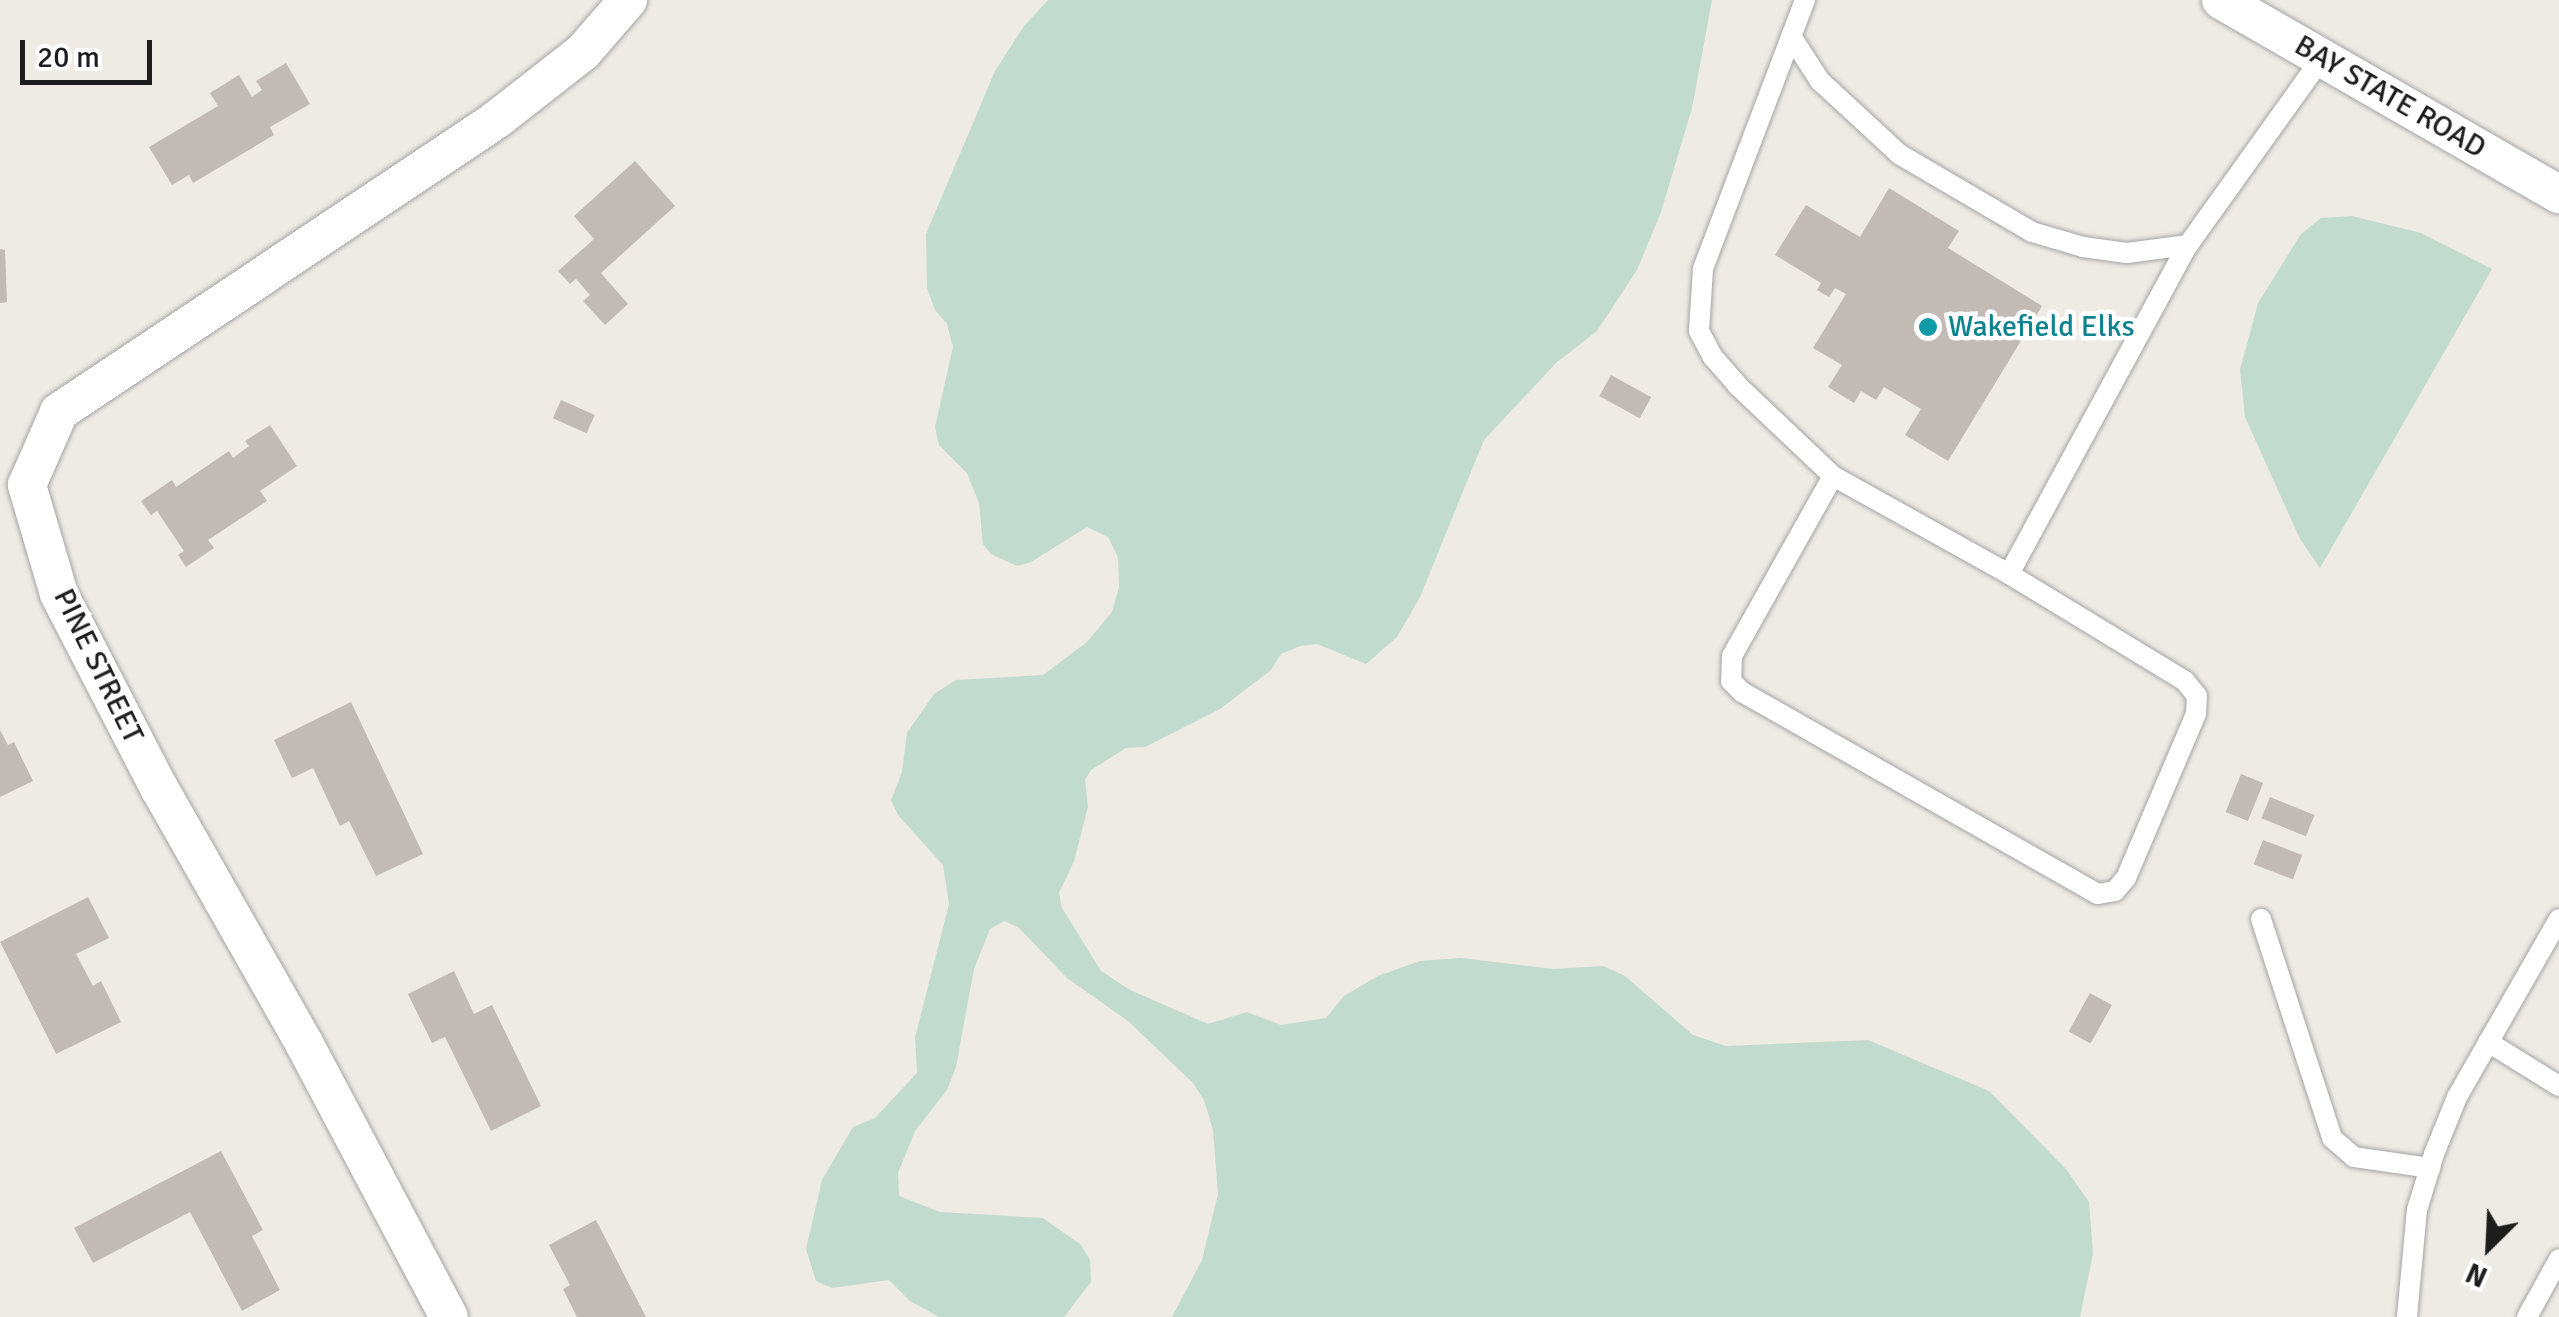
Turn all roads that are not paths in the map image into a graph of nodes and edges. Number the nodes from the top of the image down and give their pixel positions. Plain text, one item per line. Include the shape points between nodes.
1 (628, 0) edge
2 (1805, 0) edge
3 (2221, 0) edge
4 (1790, 36) junction
5 (2322, 58) junction
6 (2559, 194) edge
7 (2188, 245) junction
8 (1833, 476) junction
9 (2009, 574) junction
10 (2261, 919) dead end
11 (2559, 919) edge
12 (2488, 1042) junction
13 (2559, 1086) edge
14 (2430, 1168) junction
15 (2559, 1259) edge
16 (449, 1317) edge
17 (2408, 1317) edge
18 (2527, 1317) edge

1 - 16 street, PINE STREET via 583,52 496,120 59,412 27,485 68,612
2 - 4 lane
3 - 5 street, BAY STATE ROAD
4 - 7 lane via 1820,81 1899,154 2032,232 2126,253
4 - 8 lane via 1704,270 1699,331 1712,358
5 - 6 street, BAY STATE ROAD
5 - 7 lane
7 - 9 lane
8 - 9 lane
8 - 9 lane via 1732,656 1734,686 2088,891 2110,893 2126,878 2196,714 2197,696 2186,681
10 - 14 lane via 2332,1138 2354,1157
11 - 12 lane
12 - 13 lane
12 - 14 lane via 2457,1097
14 - 17 lane via 2416,1210
15 - 18 lane

